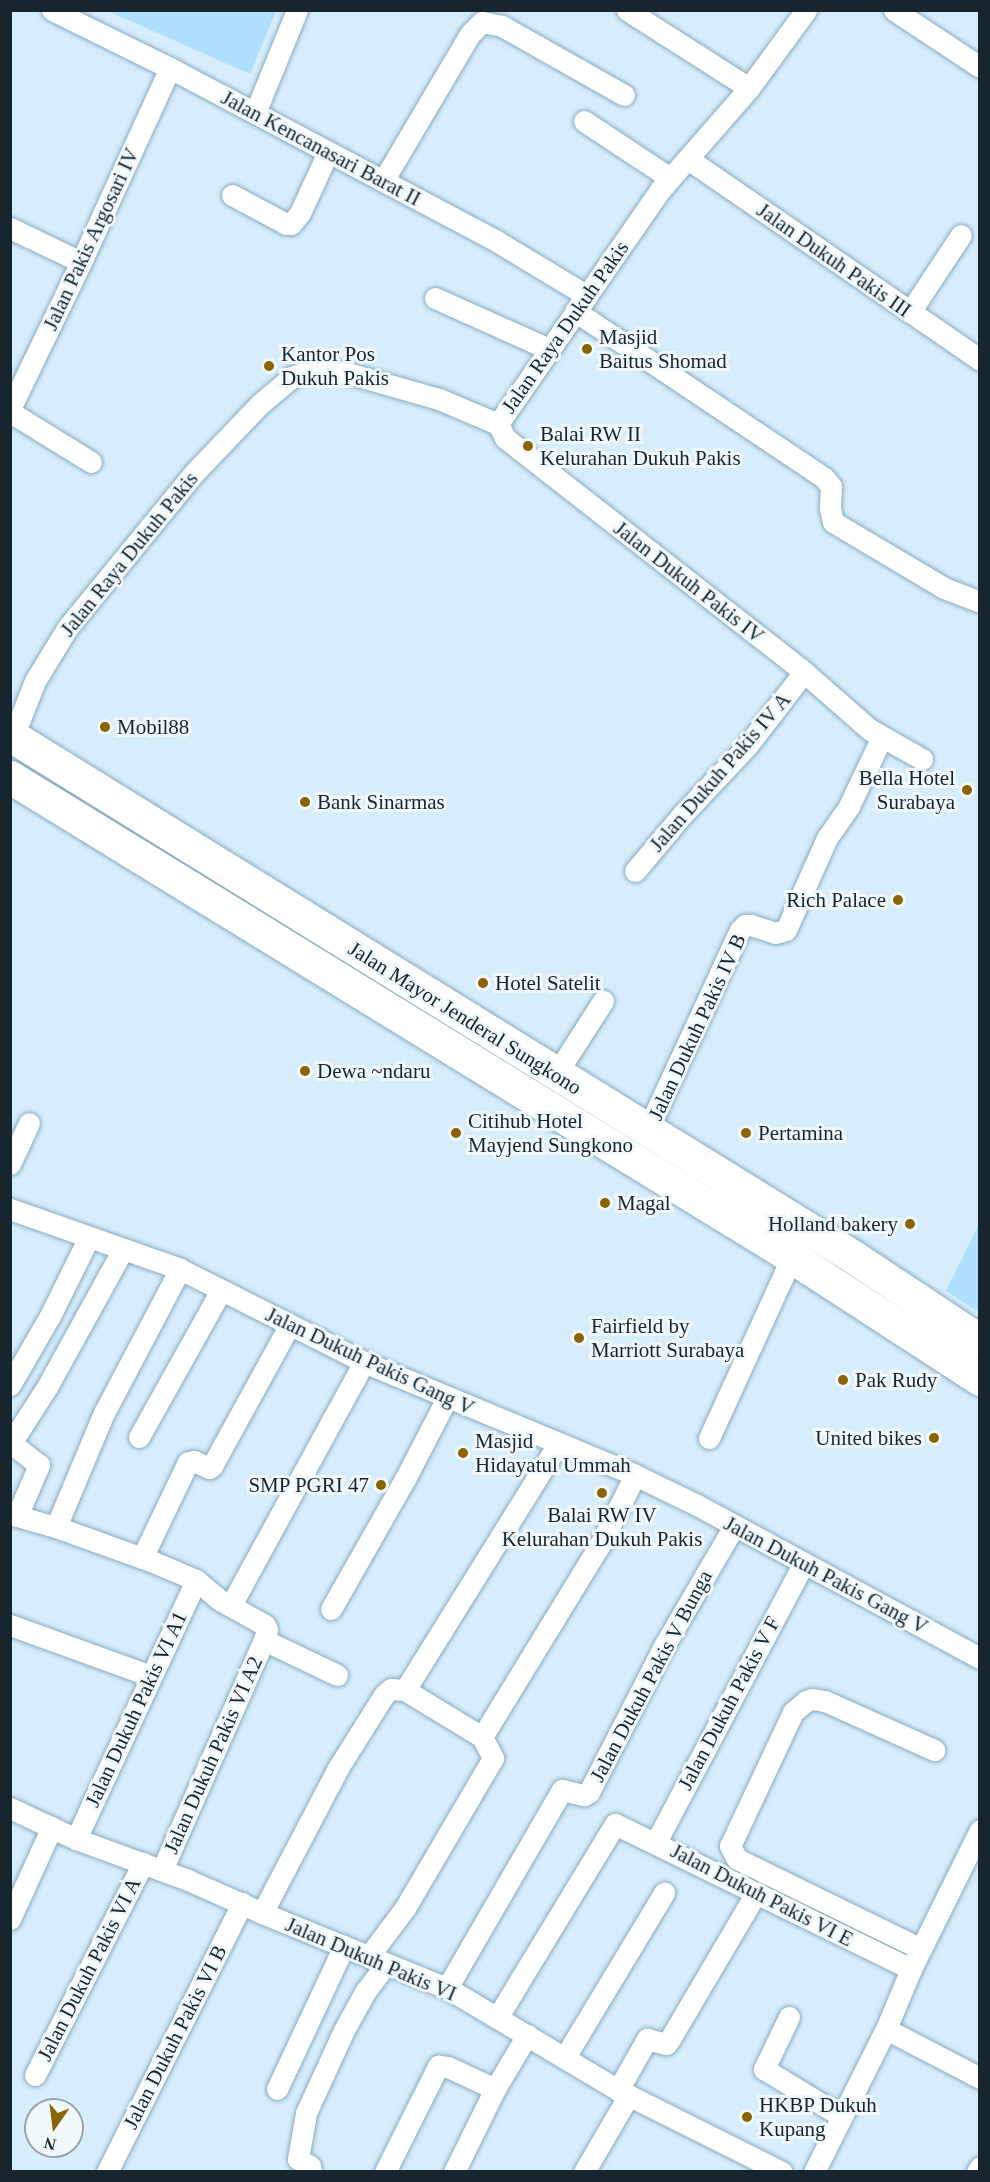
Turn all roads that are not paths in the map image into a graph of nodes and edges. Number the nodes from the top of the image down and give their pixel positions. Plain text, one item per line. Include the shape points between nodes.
1 (52, 10) edge
2 (297, 10) edge
3 (627, 10) edge
4 (806, 10) edge
5 (894, 10) edge
6 (980, 67) edge
7 (170, 68) junction
8 (749, 88) junction
9 (624, 95) dead end
10 (255, 113) junction
11 (584, 121) dead end
12 (328, 152) junction
13 (688, 159) junction
14 (670, 178) junction
15 (383, 181) junction
16 (232, 195) dead end
17 (10, 228) edge
18 (961, 235) dead end
19 (81, 262) junction
20 (435, 298) dead end
21 (580, 303) junction
22 (910, 312) junction
23 (549, 350) junction
24 (980, 360) edge
25 (10, 410) edge
26 (498, 424) junction
27 (91, 462) dead end
28 (980, 602) edge
29 (804, 672) junction
30 (12, 736) edge
31 (878, 738) junction
32 (922, 759) dead end
33 (10, 777) edge
34 (635, 871) dead end
35 (603, 1001) dead end
36 (556, 1074) junction
37 (29, 1123) dead end
38 (647, 1131) junction
39 (10, 1164) edge
40 (13, 1215) edge
41 (88, 1239) junction
42 (797, 1246) junction
43 (122, 1251) junction
44 (180, 1269) junction
45 (220, 1292) junction
46 (289, 1326) junction
47 (980, 1341) edge
48 (364, 1362) junction
49 (980, 1379) edge
50 (10, 1385) edge
51 (447, 1398) junction
52 (139, 1437) dead end
53 (709, 1438) dead end
54 (558, 1444) junction
55 (635, 1475) junction
56 (14, 1515) edge
57 (734, 1526) junction
58 (56, 1527) junction
59 (142, 1558) junction
60 (803, 1564) junction
61 (196, 1580) junction
62 (231, 1605) junction
63 (331, 1609) dead end
64 (10, 1624) edge
65 (264, 1640) junction
66 (980, 1658) edge
67 (151, 1676) junction
68 (337, 1676) dead end
69 (398, 1690) junction
70 (482, 1737) junction
71 (934, 1750) dead end
72 (10, 1808) edge
73 (52, 1827) junction
74 (980, 1830) edge
75 (76, 1839) junction
76 (656, 1842) junction
77 (972, 1860) edge
78 (153, 1866) junction
79 (664, 1893) dead end
80 (756, 1893) junction
81 (242, 1903) junction
82 (262, 1913) junction
83 (10, 1919) edge
84 (344, 1946) junction
85 (921, 1949) junction
86 (378, 1960) junction
87 (911, 1969) junction
88 (447, 1988) junction
89 (789, 2017) dead end
90 (497, 2018) junction
91 (886, 2029) junction
92 (527, 2035) junction
93 (565, 2057) junction
94 (35, 2075) dead end
95 (980, 2078) edge
96 (277, 2089) dead end
97 (495, 2089) junction
98 (624, 2092) junction
99 (842, 2116) junction
100 (980, 2167) edge
101 (107, 2172) edge
102 (310, 2172) edge
103 (385, 2172) edge
104 (454, 2172) edge
105 (584, 2172) edge
106 (782, 2172) edge
107 (814, 2172) edge
108 (977, 2172) edge

1 - 7 street, Jalan Kencanasari Barat II
2 - 10 street
3 - 8 street
4 - 8 street, Jalan Raya Dukuh Pakis
5 - 6 street
7 - 10 street, Jalan Kencanasari Barat II
7 - 19 street, Jalan Pakis Argosari IV
8 - 13 street, Jalan Raya Dukuh Pakis
9 - 15 street via 502,26 482,22 470,34
10 - 12 street, Jalan Kencanasari Barat II
11 - 14 street
12 - 15 street, Jalan Kencanasari Barat II
12 - 16 street via 291,224
13 - 14 street, Jalan Raya Dukuh Pakis
13 - 22 street, Jalan Dukuh Pakis III
14 - 21 street, Jalan Raya Dukuh Pakis
15 - 21 street, Jalan Kencanasari Barat II via 498,242
17 - 19 street
18 - 22 street
19 - 25 street, Jalan Pakis Argosari IV
20 - 23 street
21 - 23 street, Jalan Raya Dukuh Pakis
21 - 28 street, Jalan Kencanasari Barat II via 824,478 831,486 833,522 944,588
22 - 24 street, Jalan Dukuh Pakis III
23 - 26 street, Jalan Raya Dukuh Pakis
25 - 27 street
26 - 29 street, Jalan Dukuh Pakis IV via 500,433 518,449
26 - 30 street, Jalan Raya Dukuh Pakis via 439,399 344,372 309,370 292,377 260,404 195,472 68,627 35,681
29 - 31 street, Jalan Dukuh Pakis IV
29 - 34 street, Jalan Dukuh Pakis IV A via 747,746
30 - 36 main road, Jalan Mayor Jenderal Sungkono
31 - 32 street, Jalan Dukuh Pakis IV
31 - 38 street, Jalan Dukuh Pakis IV B via 849,806 827,838 786,930 775,933 745,925 740,930
33 - 42 main road, Jalan Mayor Jenderal Sungkono
35 - 36 street
36 - 38 main road, Jalan Mayor Jenderal Sungkono
37 - 39 street
38 - 42 main road, Jalan Mayor Jenderal Sungkono
40 - 41 street, Jalan Dukuh Pakis Gang V
41 - 43 street, Jalan Dukuh Pakis Gang V
41 - 50 street
42 - 47 main road, Jalan Mayor Jenderal Sungkono
42 - 49 main road, Jalan Mayor Jenderal Sungkono
42 - 53 street
43 - 44 street, Jalan Dukuh Pakis Gang V
43 - 56 street via 47,1387 11,1443 39,1465
44 - 45 street, Jalan Dukuh Pakis Gang V
44 - 58 street via 104,1413
45 - 46 street, Jalan Dukuh Pakis Gang V
45 - 52 street
46 - 48 street, Jalan Dukuh Pakis Gang V
46 - 59 street via 212,1466 188,1462
48 - 51 street, Jalan Dukuh Pakis Gang V
48 - 62 street
51 - 54 street, Jalan Dukuh Pakis Gang V
51 - 63 street
54 - 55 street, Jalan Dukuh Pakis Gang V
54 - 69 street
55 - 57 street, Jalan Dukuh Pakis Gang V
55 - 70 street via 601,1544
56 - 58 street
57 - 60 street, Jalan Dukuh Pakis Gang V
57 - 88 street, Jalan Dukuh Pakis V Bunga via 664,1646 586,1795 563,1790
58 - 59 street
59 - 61 street
60 - 66 street, Jalan Dukuh Pakis Gang V
60 - 76 street, Jalan Dukuh Pakis V F
61 - 62 street
61 - 67 street, Jalan Dukuh Pakis VI A1
62 - 65 street via 265,1625
64 - 67 street
65 - 68 street
65 - 78 street, Jalan Dukuh Pakis VI A2
67 - 75 street, Jalan Dukuh Pakis VI A1
69 - 70 street
69 - 82 street via 384,1695 338,1768
70 - 86 street via 492,1758
71 - 85 street via 825,1701 806,1701 793,1712 729,1846 736,1859
72 - 73 street, Jalan Dukuh Pakis VI
73 - 75 street, Jalan Dukuh Pakis VI
73 - 83 street
74 - 77 street
75 - 78 street, Jalan Dukuh Pakis VI
76 - 80 street, Jalan Dukuh Pakis VI E
76 - 90 street, Jalan Dukuh Pakis VI E via 613,1824
77 - 85 street
78 - 81 street, Jalan Dukuh Pakis VI
78 - 94 street, Jalan Dukuh Pakis VI A
79 - 93 street
80 - 87 street, Jalan Dukuh Pakis VI E
80 - 98 street via 670,2039 666,2043 647,2039
81 - 82 street, Jalan Dukuh Pakis VI
81 - 101 street, Jalan Dukuh Pakis VI B
82 - 84 street, Jalan Dukuh Pakis VI
84 - 86 street, Jalan Dukuh Pakis VI
84 - 96 street
85 - 87 street
86 - 88 street, Jalan Dukuh Pakis VI
86 - 102 street via 306,2113 298,2159 310,2166
87 - 91 street
88 - 90 street, Jalan Dukuh Pakis VI
89 - 99 street via 764,2069
90 - 92 street, Jalan Dukuh Pakis VI
91 - 95 street
91 - 99 street
92 - 93 street, Jalan Dukuh Pakis VI
92 - 97 street
93 - 98 street, Jalan Dukuh Pakis VI
97 - 103 street via 438,2066
97 - 104 street
98 - 105 street
98 - 106 street, Jalan Dukuh Pakis VI
99 - 107 street
100 - 108 street

